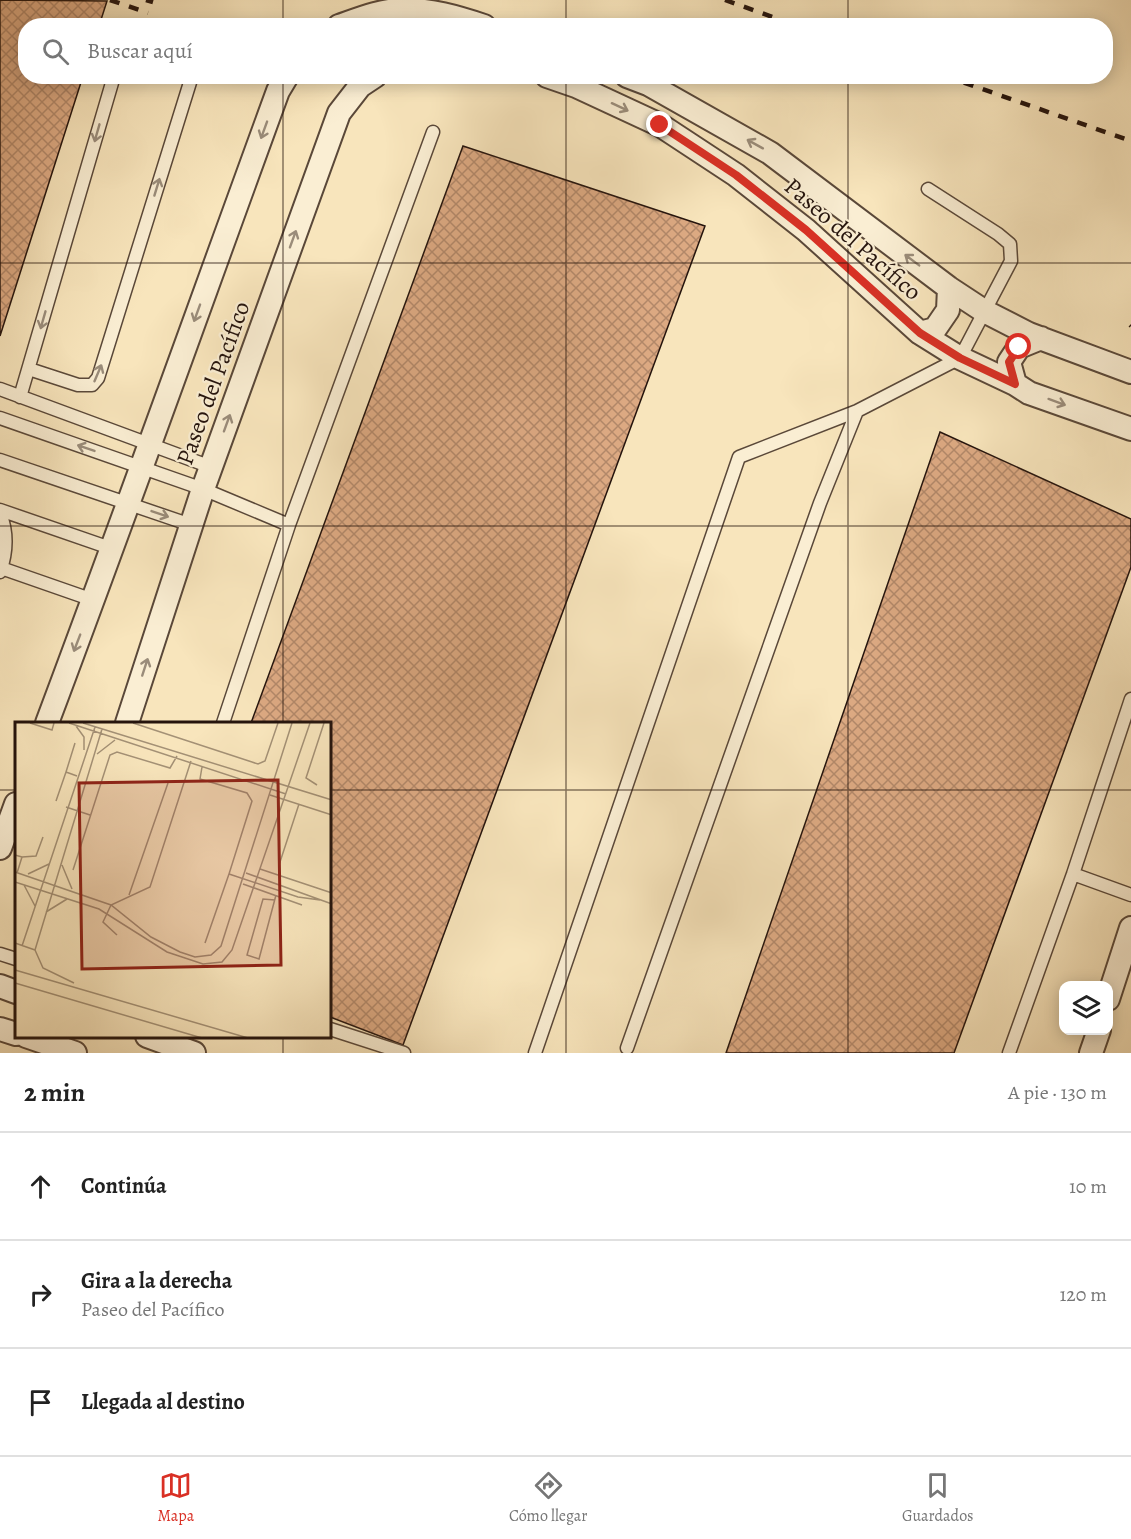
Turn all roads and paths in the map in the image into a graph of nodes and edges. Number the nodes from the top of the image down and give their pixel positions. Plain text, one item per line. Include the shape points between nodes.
1 (378, 18) edge
2 (459, 18) edge
3 (112, 84) edge
4 (190, 84) edge
5 (282, 84) edge
6 (363, 84) edge
7 (570, 84) edge
8 (648, 84) edge
9 (433, 132) dead end
10 (928, 189) dead end
11 (949, 288) junction
12 (984, 311) junction
13 (920, 333) junction
14 (1041, 338) junction
15 (960, 358) junction
16 (29, 369) junction
17 (1131, 372) edge
18 (1015, 384) junction
19 (0, 389) edge
20 (20, 397) junction
21 (857, 411) junction
22 (0, 418) edge
23 (1131, 429) edge
24 (150, 443) junction
25 (0, 460) edge
26 (142, 467) junction
27 (211, 467) junction
28 (203, 489) junction
29 (129, 503) junction
30 (0, 511) edge
31 (191, 525) junction
32 (289, 525) junction
33 (113, 549) junction
34 (1, 570) edge
35 (93, 600) junction
36 (1131, 699) edge
37 (47, 722) edge
38 (127, 722) edge
39 (223, 722) edge
40 (15, 807) edge
41 (0, 848) edge
42 (1073, 874) junction
43 (1131, 895) edge
44 (1131, 928) edge
45 (0, 954) edge
46 (15, 959) edge
47 (1113, 984) edge
48 (0, 986) edge
49 (15, 992) edge
50 (0, 1029) edge
51 (332, 1030) edge
52 (15, 1034) edge
53 (1097, 1035) edge
54 (26, 1038) edge
55 (29, 1038) edge
56 (153, 1038) edge
57 (627, 1048) dead end
58 (21, 1053) edge
59 (75, 1053) edge
60 (194, 1053) edge
61 (404, 1053) edge
62 (535, 1053) edge
63 (1009, 1053) edge
64 (1092, 1053) edge

1 - 2 street via 401,10
3 -> 16 lane
16 -> 4 lane via 78,385 92,385 98,378
5 -> 24 street, Paseo del Pacífico
27 -> 6 street, Paseo del Pacífico via 339,113
7 -> 13 street, Paseo del Pacífico via 660,125 736,175 806,230
11 -> 8 street, Paseo del Pacífico via 770,153
9 - 32 lane
10 - 12 lane via 1010,244 1011,261
11 - 12 street, Paseo del Pacífico
11 - 13 street via 948,310 935,329
12 - 14 street, Paseo del Pacífico
12 - 15 lane
13 - 15 street, Paseo del Pacífico
14 - 17 street, Paseo del Pacífico
14 - 18 street via 1019,347 1009,362
15 - 18 street, Paseo del Pacífico
15 - 21 lane
16 - 20 lane
18 -> 23 street, Paseo del Pacífico via 1029,393
19 - 20 lane
20 - 24 lane
21 - 57 lane via 820,503
21 - 62 lane via 739,457
26 -> 22 lane
24 - 26 street, Paseo del Pacífico
24 - 27 lane
25 - 29 lane
26 - 28 lane
26 - 29 street, Paseo del Pacífico
27 - 28 street, Paseo del Pacífico
28 - 31 street, Paseo del Pacífico
28 - 32 lane
29 -> 31 lane
29 - 33 street, Paseo del Pacífico
30 - 33 lane
30 - 34 lane via 6,536
38 -> 31 street, Paseo del Pacífico
32 - 39 lane
33 - 35 street, Paseo del Pacífico
34 - 35 lane
35 -> 37 street, Paseo del Pacífico
36 - 42 lane
40 - 41 street
42 - 43 lane
42 - 63 lane
44 - 47 street
45 - 46 lane
48 - 49 street
50 - 52 street
51 - 61 lane
53 - 64 street
54 - 58 street
55 - 59 street
56 - 60 street

